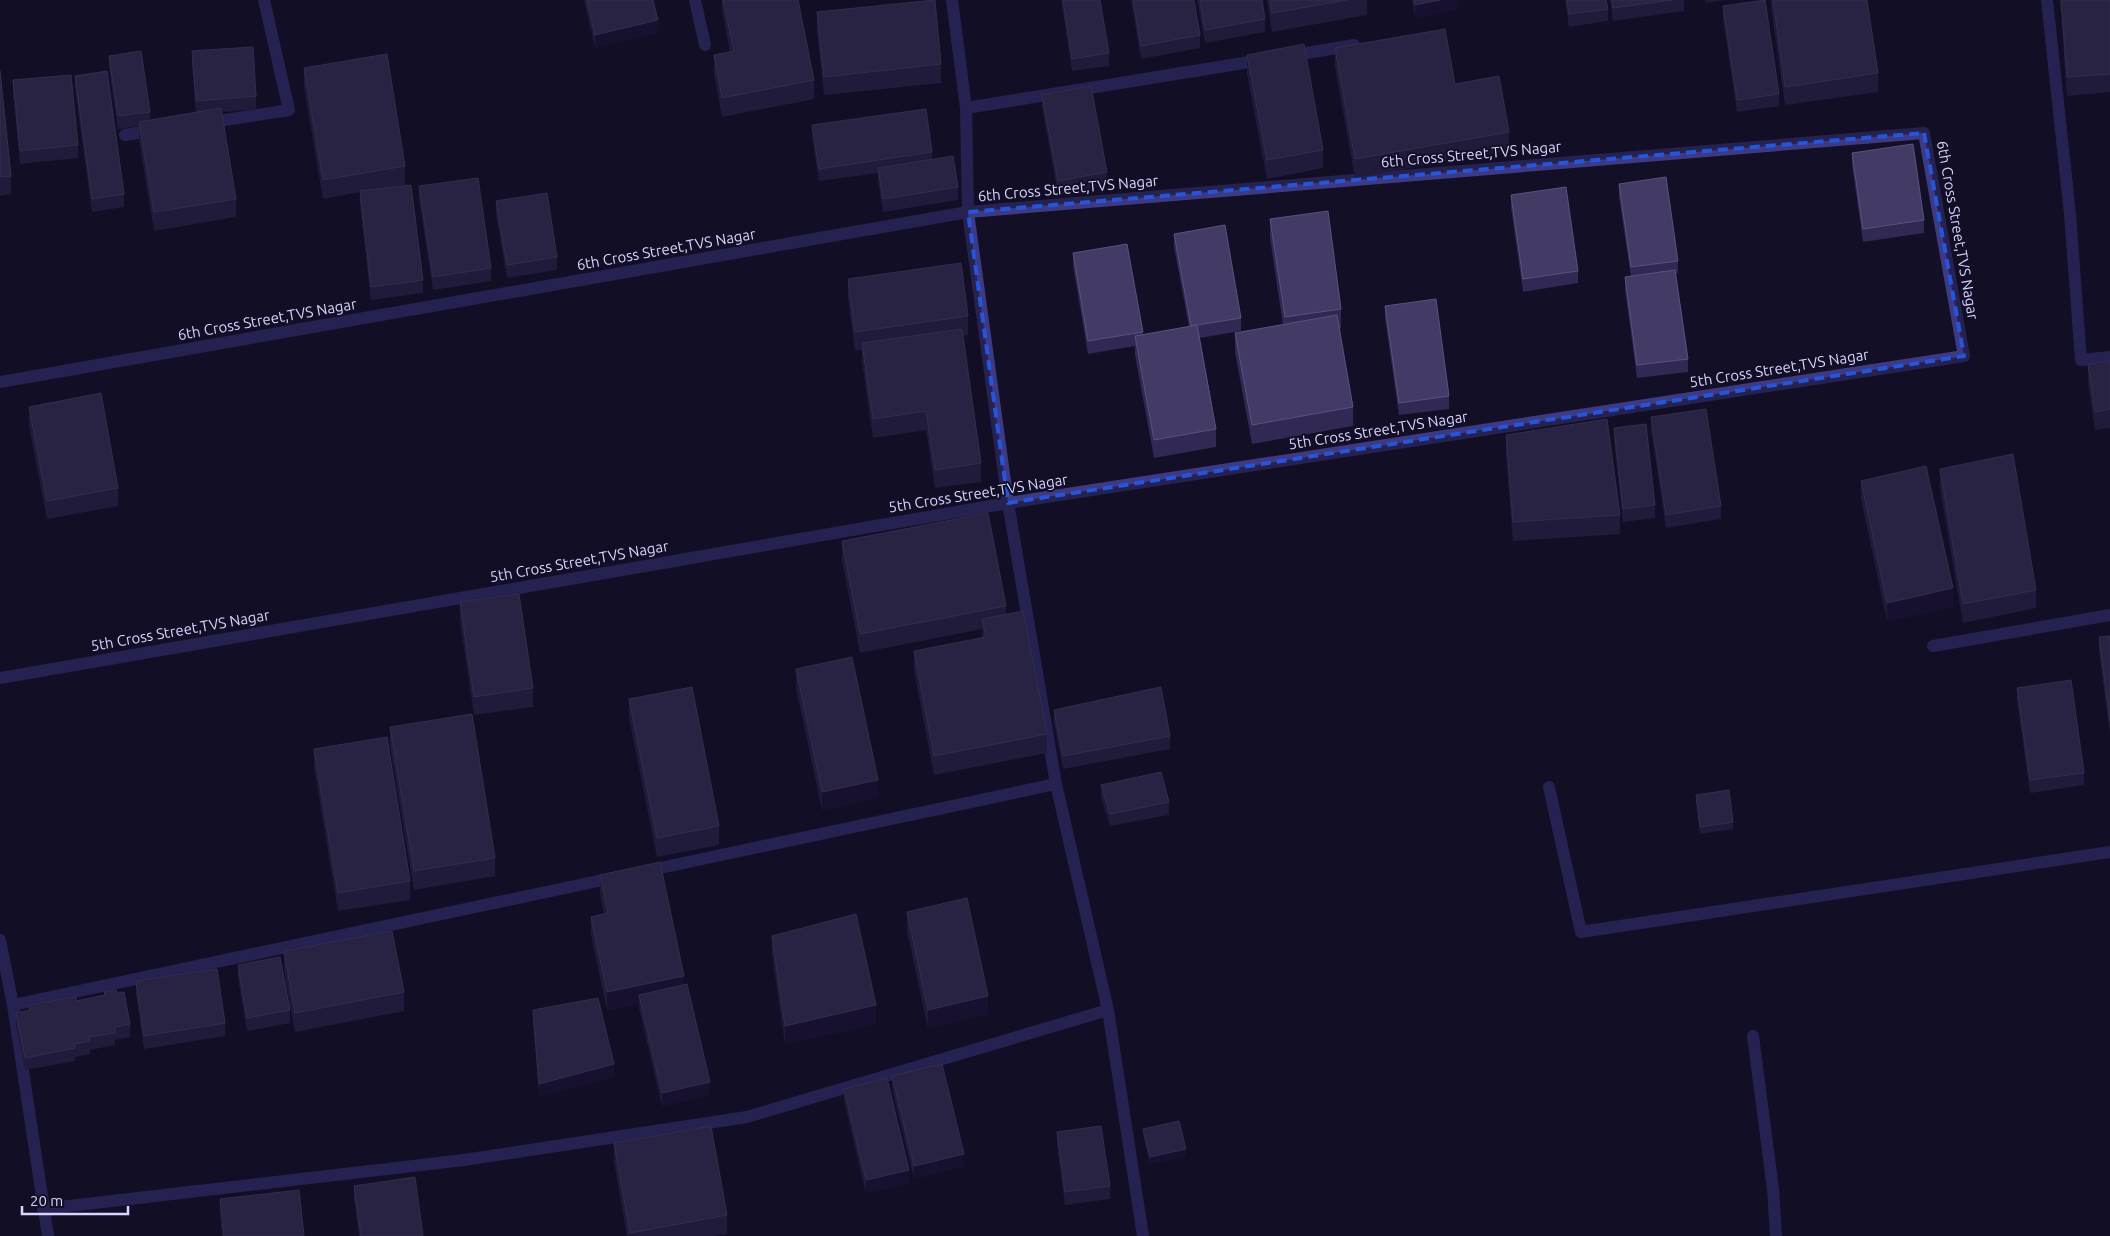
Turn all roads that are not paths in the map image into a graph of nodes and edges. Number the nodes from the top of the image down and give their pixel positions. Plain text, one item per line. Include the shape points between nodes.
1 (264, 0) edge
2 (695, 0) edge
3 (952, 0) edge
4 (2048, 0) edge
5 (1369, 43) edge
6 (705, 45) dead end
7 (966, 108) junction
8 (192, 125) edge
9 (163, 129) edge
10 (125, 135) dead end
11 (968, 212) junction
12 (1964, 356) joint
13 (2110, 357) edge
14 (0, 382) edge
15 (1008, 504) junction
16 (2110, 615) edge
17 (1933, 646) dead end
18 (0, 678) edge
19 (1056, 784) junction
20 (1549, 787) dead end
21 (2110, 852) edge
22 (0, 940) edge
23 (13, 1005) junction
24 (1108, 1010) junction
25 (1753, 1036) dead end
26 (43, 1209) junction
27 (48, 1236) edge
28 (1143, 1236) edge
29 (1776, 1236) edge

1 - 8 street via 288,110
2 - 6 street
3 - 7 street
4 - 13 street via 2081,360
5 - 7 street
7 - 11 street
9 - 10 street
11 - 12 street, 6th Cross Street,TVS Nagar via 1924,133
11 - 14 street, 6th Cross Street,TVS Nagar
11 - 15 street
12 - 15 street, 5th Cross Street,TVS Nagar
15 - 18 street, 5th Cross Street,TVS Nagar
15 - 19 street
16 - 17 street
19 - 23 street
19 - 24 street
20 - 21 street via 1581,932
22 - 23 street
23 - 26 street
24 - 26 street via 747,1117 464,1160
24 - 28 street
25 - 29 street
26 - 27 street

